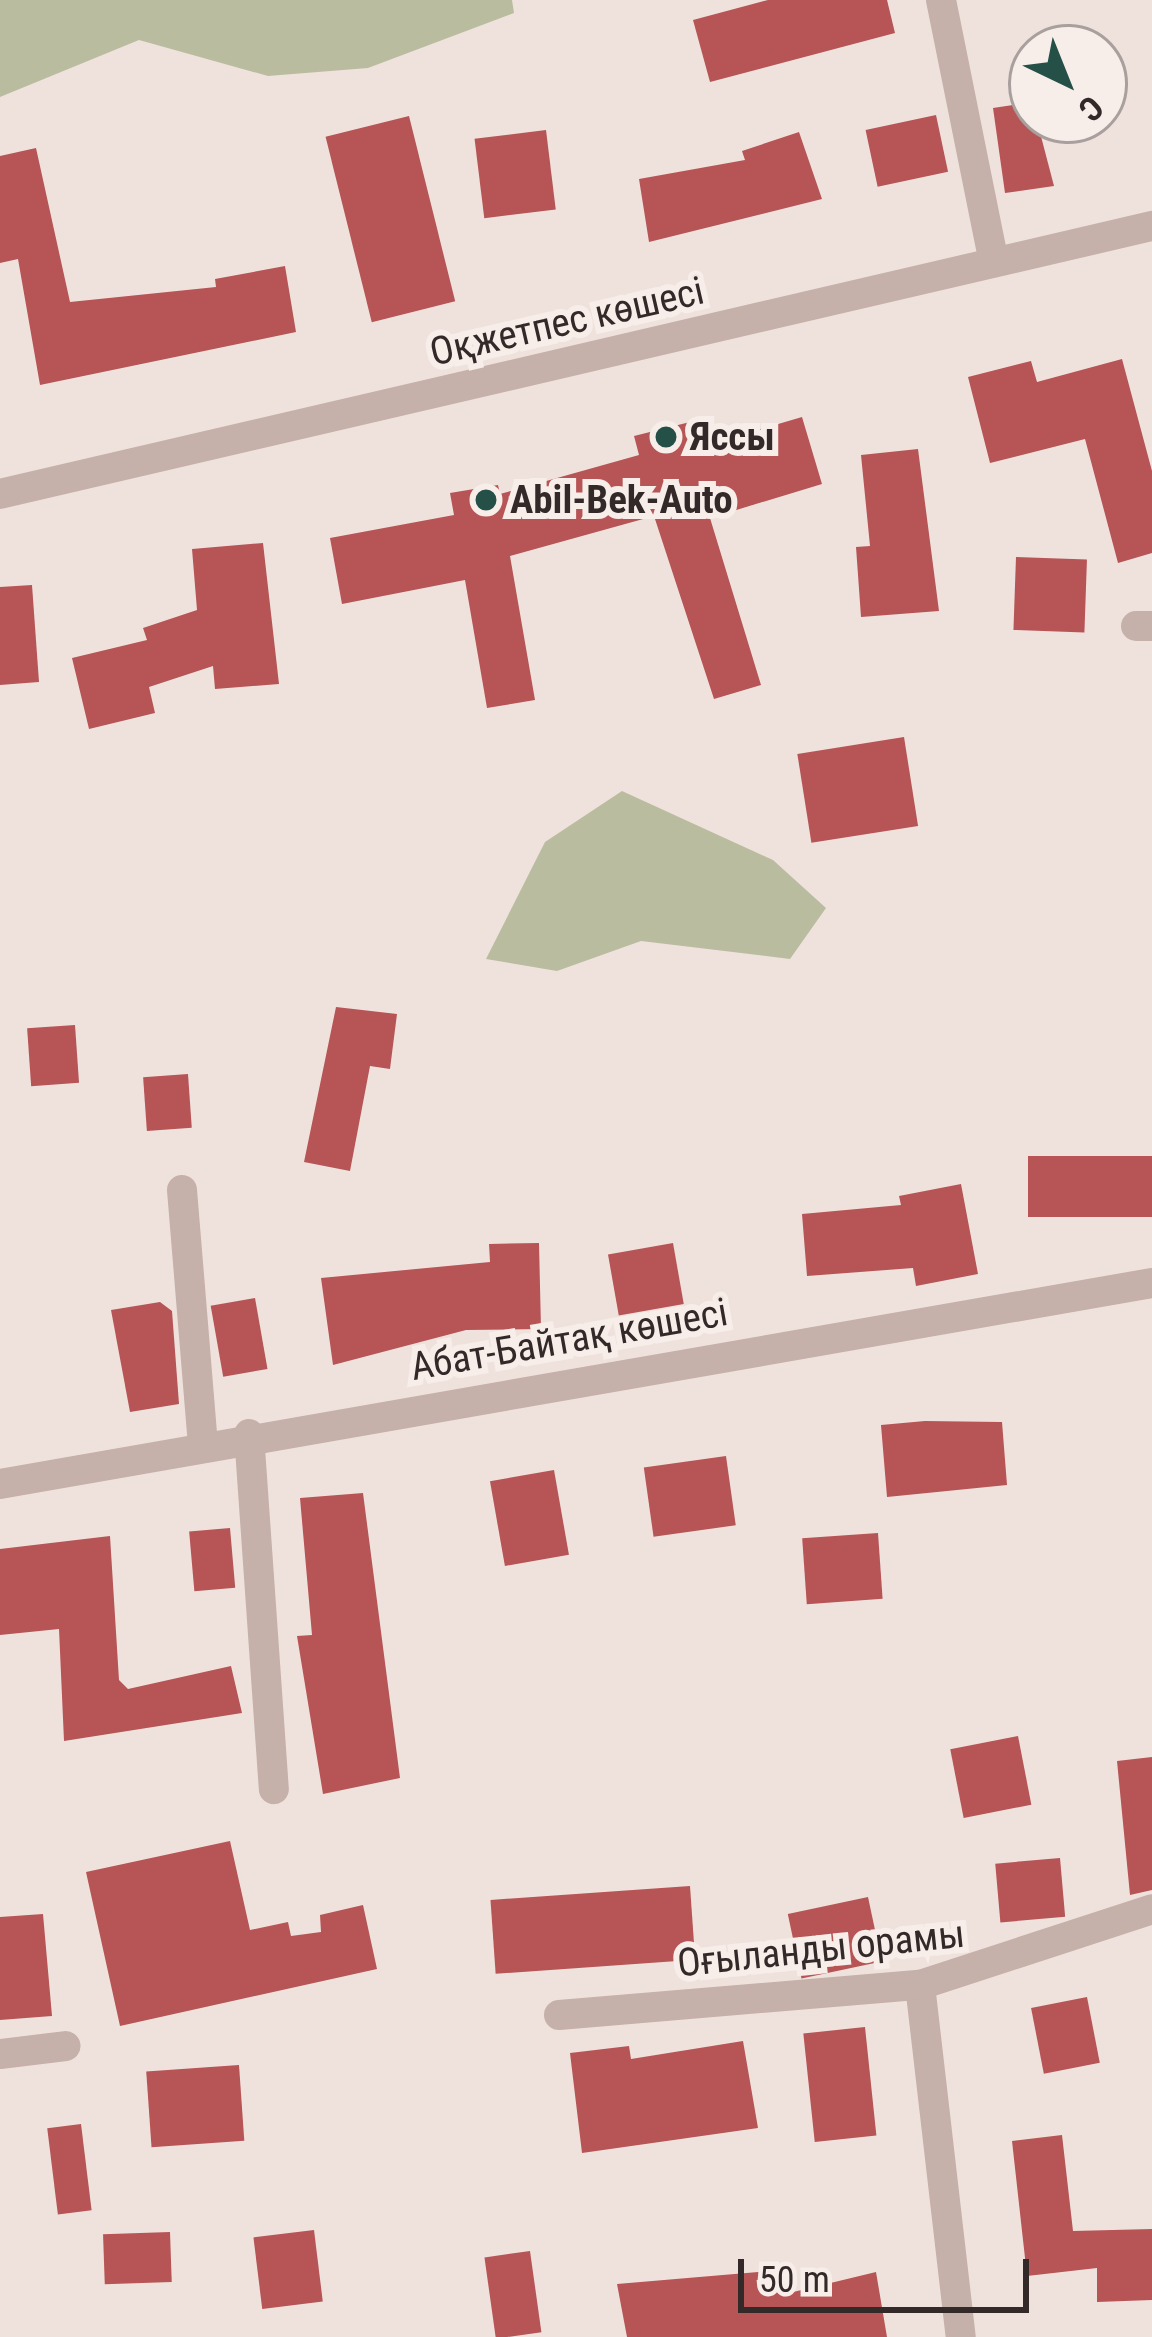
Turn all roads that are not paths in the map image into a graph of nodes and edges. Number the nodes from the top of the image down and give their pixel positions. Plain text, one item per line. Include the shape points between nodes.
1 (940, 0) edge
2 (1152, 226) edge
3 (994, 262) junction
4 (0, 494) edge
5 (182, 1190) dead end
6 (1152, 1282) edge
7 (249, 1435) junction
8 (203, 1444) junction
9 (0, 1484) edge
10 (274, 1790) dead end
11 (1152, 1909) edge
12 (920, 1985) junction
13 (559, 2015) dead end
14 (66, 2046) dead end
15 (0, 2054) edge
16 (962, 2337) edge

1 - 3 street
2 - 3 street, Оқжетпес көшесі
3 - 4 street, Оқжетпес көшесі
5 - 8 street
6 - 7 street, Абат-Байтақ көшесі
7 - 8 street, Абат-Байтақ көшесі
7 - 10 street
8 - 9 street, Абат-Байтақ көшесі
11 - 12 street, Оғыланды орамы
12 - 13 street, Оғыланды орамы
12 - 16 street
14 - 15 street

